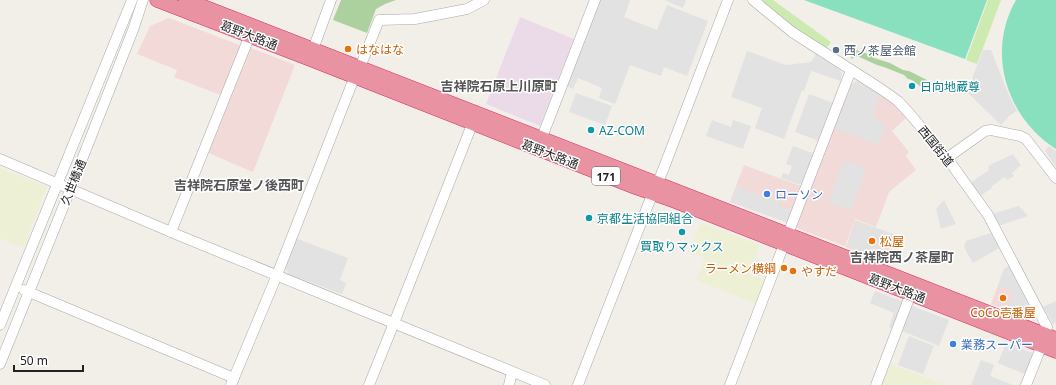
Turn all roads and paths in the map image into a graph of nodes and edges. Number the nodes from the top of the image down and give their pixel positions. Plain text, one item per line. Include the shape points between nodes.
1 (132, 0) edge
2 (144, 0) edge
3 (157, 0) edge
4 (186, 0) edge
5 (331, 0) edge
6 (484, 0) edge
7 (595, 0) edge
8 (728, 0) edge
9 (753, 0) edge
10 (252, 31) junction
11 (311, 54) junction
12 (851, 70) junction
13 (357, 72) junction
14 (474, 118) junction
15 (539, 143) junction
16 (947, 158) junction
17 (0, 159) edge
18 (1056, 178) edge
19 (57, 184) junction
20 (655, 188) junction
21 (70, 190) junction
22 (171, 232) junction
23 (786, 240) junction
24 (277, 275) junction
25 (16, 286) junction
26 (913, 289) junction
27 (29, 292) junction
28 (394, 323) junction
29 (0, 325) edge
30 (1048, 340) edge
31 (1056, 346) edge
32 (1056, 351) edge
33 (0, 364) edge
34 (512, 372) junction
35 (233, 381) edge
36 (369, 385) edge
37 (509, 385) edge
38 (545, 385) edge
39 (578, 385) edge
40 (730, 385) edge
41 (876, 385) edge
42 (1026, 385) edge

1 - 19 street, 久世橋通
2 - 21 street, 久世橋通
3 - 10 highway, 葛野大路通 / 171
4 - 10 highway, 葛野大路通 / 171
5 - 11 street
6 - 13 street via 468,9 423,18 379,20
7 - 15 street
8 - 20 street
9 - 12 street, 西国街道 via 792,32
10 - 11 highway, 葛野大路通 / 171
10 - 22 street
11 - 13 highway, 葛野大路通 / 171
12 - 16 street, 西国街道 via 898,101
12 - 23 street
13 - 14 highway, 葛野大路通 / 171
13 - 24 street
14 - 15 highway, 葛野大路通 / 171
14 - 28 street
15 - 20 highway, 葛野大路通 / 171
16 - 18 street via 985,131 991,130 1026,139
16 - 30 street, 西国街道 via 988,215 1044,319
17 - 19 street
19 - 21 street
19 - 25 street, 久世橋通
20 - 23 highway, 葛野大路通 / 171 via 675,201
20 - 39 street
21 - 22 street
21 - 27 street, 久世橋通
22 - 24 street
23 - 26 highway, 葛野大路通 / 171
23 - 40 street
24 - 28 street
24 - 35 street
25 - 27 street
25 - 29 street, 久世橋通
26 - 30 highway, 葛野大路通 / 171
26 - 41 street
27 - 33 street, 久世橋通
27 - 35 street
28 - 34 street
28 - 36 street
30 - 31 street
30 - 32 highway, 葛野大路通 / 171
30 - 42 street
34 - 37 street
34 - 38 street

